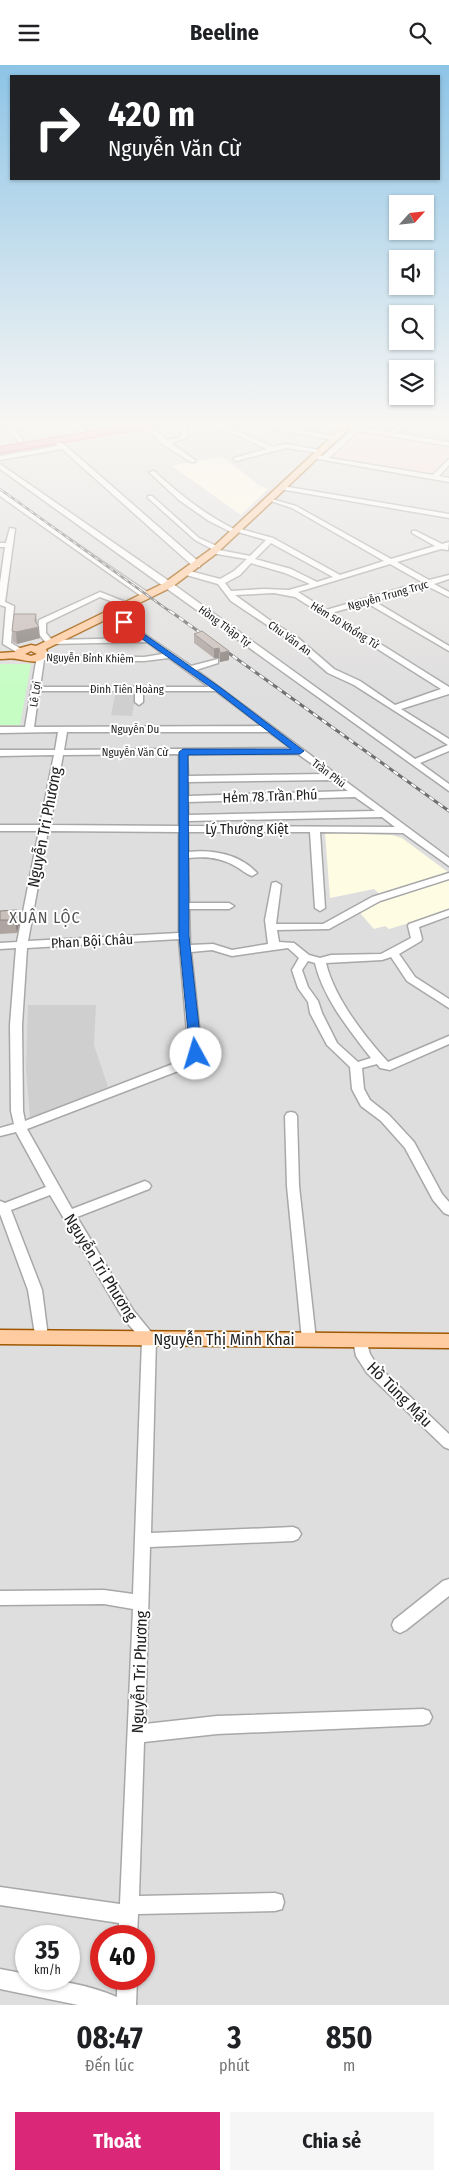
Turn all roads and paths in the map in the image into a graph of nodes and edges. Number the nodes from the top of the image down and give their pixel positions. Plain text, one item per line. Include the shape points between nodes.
1 (31, 515) edge
2 (69, 515) edge
3 (140, 515) edge
4 (170, 515) edge
5 (203, 515) edge
6 (253, 515) edge
7 (307, 515) edge
8 (12, 529) dead end
9 (236, 531) junction
10 (414, 532) dead end
11 (270, 539) junction
12 (0, 545) edge
13 (9, 545) junction
14 (446, 547) edge
15 (215, 550) junction
16 (250, 559) junction
17 (390, 561) junction
18 (197, 565) junction
19 (186, 572) junction
20 (338, 577) junction
21 (449, 577) edge
22 (221, 582) junction
23 (316, 583) junction
24 (428, 583) junction
25 (168, 585) junction
26 (230, 593) junction
27 (288, 593) junction
28 (449, 595) edge
29 (147, 596) junction
30 (368, 600) junction
31 (129, 605) junction
32 (326, 612) junction
33 (111, 613) junction
34 (449, 635) edge
35 (149, 640) junction
36 (436, 640) junction
37 (50, 642) junction
38 (449, 649) edge
39 (19, 653) junction
40 (39, 653) junction
41 (170, 655) junction
42 (0, 656) edge
43 (216, 661) dead end
44 (190, 669) junction
45 (36, 689) junction
46 (139, 689) junction
47 (218, 689) junction
48 (448, 690) edge
49 (139, 702) dead end
50 (394, 708) junction
51 (63, 729) junction
52 (270, 729) junction
53 (0, 730) edge
54 (29, 730) junction
55 (449, 743) edge
56 (449, 748) edge
57 (300, 751) junction
58 (183, 752) junction
59 (0, 753) edge
60 (58, 753) junction
61 (415, 762) junction
62 (334, 777) junction
63 (183, 779) junction
64 (449, 788) edge
65 (356, 793) junction
66 (183, 799) junction
67 (383, 814) junction
68 (183, 824) junction
69 (44, 828) junction
70 (0, 829) edge
71 (315, 829) junction
72 (404, 829) junction
73 (184, 856) junction
74 (449, 863) edge
75 (252, 873) dead end
76 (449, 876) edge
77 (276, 885) dead end
78 (184, 906) junction
79 (229, 907) dead end
80 (320, 908) dead end
81 (449, 913) edge
82 (270, 927) junction
83 (184, 936) junction
84 (22, 945) junction
85 (274, 945) junction
86 (0, 946) edge
87 (185, 949) junction
88 (393, 953) junction
89 (304, 957) junction
90 (320, 961) junction
91 (449, 1004) edge
92 (449, 1041) edge
93 (379, 1060) junction
94 (356, 1066) junction
95 (291, 1116) dead end
96 (20, 1127) junction
97 (0, 1132) edge
98 (145, 1186) dead end
99 (54, 1189) junction
100 (2, 1207) edge
101 (449, 1210) edge
102 (69, 1215) junction
103 (0, 1337) edge
104 (41, 1337) junction
105 (149, 1339) junction
106 (308, 1340) junction
107 (360, 1340) junction
108 (449, 1341) edge
109 (449, 1443) edge
110 (292, 1534) dead end
111 (143, 1540) junction
112 (449, 1586) edge
113 (0, 1598) edge
114 (141, 1603) junction
115 (400, 1625) dead end
116 (423, 1717) dead end
117 (136, 1734) junction
118 (0, 1896) edge
119 (275, 1902) dead end
120 (129, 1910) junction
121 (128, 1925) edge
122 (0, 1979) edge
123 (127, 1990) edge
124 (113, 2005) edge
125 (126, 2005) edge

1 - 29 street
2 - 25 street, Hồng Thập Tự
3 - 18 street
4 - 15 street
5 - 9 street
6 - 9 main road
7 - 17 street
8 - 13 street
9 - 11 street
9 - 15 main road
10 - 14 street
11 - 16 street
11 - 20 street
12 - 13 street
13 - 39 street via 1,603 10,606 7,644
14 - 17 street
15 - 16 street
15 - 18 main road
16 - 22 street via 234,575
16 - 23 street
17 - 20 street
17 - 24 street
18 - 19 main road
19 - 22 street
19 - 25 main road
20 - 23 street
21 - 24 street, Nguyễn Trung Trực
22 - 26 street, Chu Văn An
23 - 27 street
24 - 28 street
24 - 30 street, Nguyễn Trung Trực
25 - 29 main road
25 - 61 street, Hồng Thập Tự
26 - 27 street, Hẻm 50 Khổng Tử
26 - 50 street, Chu Văn An via 234,599 294,639 331,671 357,683
27 - 32 street, Hẻm 50 Khổng Tử via 298,595
29 - 31 main road
30 - 32 street, Nguyễn Trung Trực
30 - 36 street
31 - 33 main road
31 - 37 street via 98,595 42,623 42,633
32 - 48 street, Hẻm 50 Khổng Tử
33 - 35 street, Trần Phú
33 - 37 main road
34 - 36 street
35 - 37 street
35 - 41 street, Trần Phú
36 - 38 street
37 - 40 main road
39 - 40 main road via 28,660
39 - 42 main road
40 - 41 street, Nguyễn Bỉnh Khiêm via 144,659
40 - 45 street, Lê Lợi
41 - 44 street, Trần Phú
43 - 44 street
44 - 47 street, Trần Phú
45 - 46 street, Đinh Tiên Hoàng
45 - 54 street, Lê Lợi
46 - 47 street, Đinh Tiên Hoàng
46 - 49 street
47 - 52 street, Trần Phú
48 - 50 street
50 - 55 street, Chu Văn An
51 - 52 street, Nguyễn Du
51 - 54 street, Nguyễn Du
51 - 60 street, Nguyễn Tri Phương
52 - 57 street, Trần Phú
53 - 54 street, Nguyễn Du
56 - 61 street
57 - 58 street, Nguyễn Văn Cừ
57 - 62 street, Trần Phú
58 - 60 street, Nguyễn Văn Cừ
58 - 63 street
59 - 60 street, Nguyễn Văn Cừ
60 - 69 street, Nguyễn Tri Phương
61 - 64 street, Hồng Thập Tự
62 - 63 street
62 - 65 street, Trần Phú
63 - 66 street
65 - 66 street, Hẻm 78 Trần Phú
65 - 67 street, Trần Phú
66 - 68 street
67 - 68 street
67 - 72 street, Trần Phú
68 - 69 street, Lý Thường Kiệt
68 - 71 street, Lý Thường Kiệt
68 - 73 street
69 - 70 street, Lý Thường Kiệt
69 - 84 street, Nguyễn Tri Phương
71 - 72 street, Lý Thường Kiệt
71 - 80 street
72 - 74 street, Trần Phú
73 - 75 street via 200,853 220,855
73 - 78 street
76 - 82 street via 361,905 325,927
77 - 82 street
78 - 79 street
78 - 83 street
81 - 88 street via 413,926 417,939
82 - 85 street
83 - 84 street, Phan Bội Châu
83 - 87 street
84 - 86 street, Phan Bội Châu
84 - 96 street, Nguyễn Tri Phương via 16,1025
85 - 87 street via 232,953 213,947
85 - 89 street via 290,945
87 - 96 street via 194,1058
88 - 90 street via 382,957
88 - 91 street via 410,979
89 - 90 street
89 - 94 street via 297,970 303,988 332,1045
90 - 93 street via 320,970 345,1013
92 - 93 street via 390,1066
93 - 94 street
94 - 101 street via 358,1089 365,1103 410,1145 437,1197
95 - 106 street via 292,1187
96 - 97 street
96 - 99 street, Nguyễn Tri Phương
98 - 102 street
99 - 100 street
99 - 102 street, Nguyễn Tri Phương
100 - 104 street via 36,1289
102 - 105 street, Nguyễn Tri Phương via 128,1314
103 - 104 main road, Nguyễn Thị Minh Khai
104 - 105 main road, Nguyễn Thị Minh Khai
105 - 106 main road, Nguyễn Thị Minh Khai
105 - 111 street, Nguyễn Tri Phương
106 - 107 main road, Nguyễn Thị Minh Khai
107 - 108 main road, Nguyễn Thị Minh Khai
107 - 109 street, Hồ Tùng Mậu via 363,1355 372,1369
110 - 111 street
111 - 114 street, Nguyễn Tri Phương
112 - 115 street
113 - 114 street via 104,1597
114 - 117 street, Nguyễn Tri Phương
116 - 117 street via 217,1725
117 - 120 street, Nguyễn Tri Phương
118 - 120 street
119 - 120 street
120 - 121 street, Nguyễn Tri Phương
122 - 124 street
123 - 125 street

